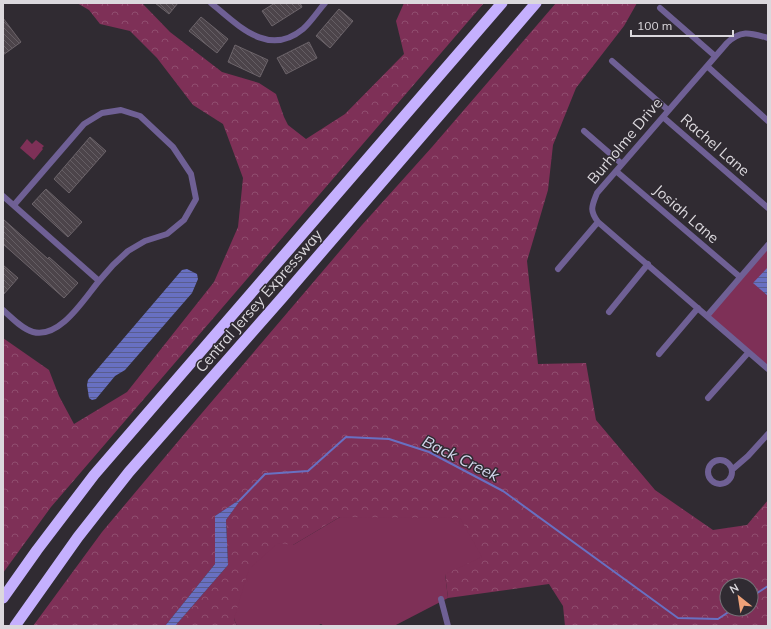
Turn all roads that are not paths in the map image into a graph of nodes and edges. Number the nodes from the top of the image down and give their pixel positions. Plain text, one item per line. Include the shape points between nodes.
1 (211, 3) edge
2 (325, 3) edge
3 (502, 3) edge
4 (536, 3) edge
5 (660, 8) dead end
6 (768, 38) edge
7 (715, 56) junction
8 (612, 61) dead end
9 (707, 66) junction
10 (668, 110) junction
11 (663, 117) junction
12 (768, 121) edge
13 (584, 131) dead end
14 (622, 164) junction
15 (616, 171) junction
16 (3, 196) edge
17 (14, 205) junction
18 (768, 208) edge
19 (598, 222) junction
20 (768, 244) edge
21 (648, 264) junction
22 (558, 269) dead end
23 (740, 277) junction
24 (99, 281) junction
25 (698, 308) junction
26 (3, 310) edge
27 (609, 312) dead end
28 (706, 316) junction
29 (748, 353) junction
30 (659, 354) dead end
31 (768, 370) edge
32 (708, 398) dead end
33 (768, 434) edge
34 (733, 469) junction
35 (3, 598) edge
36 (441, 599) dead end
37 (15, 626) edge
38 (448, 626) edge

1 - 2 street via 248,33 273,40 297,33
3 - 35 highway, Central Jersey Expressway via 98,470
4 - 37 highway, Central Jersey Expressway via 129,472 78,537
5 - 7 street
6 - 7 street, Burholme Drive via 747,32 740,34 732,38
7 - 9 street, Burholme Drive
8 - 10 street
9 - 10 street, Burholme Drive
9 - 12 street
10 - 11 street, Burholme Drive
11 - 14 street, Burholme Drive
11 - 18 street, Rachel Lane
13 - 14 street
14 - 15 street, Burholme Drive
15 - 19 street, Burholme Drive via 597,193 592,204 592,211
15 - 23 street, Josiah Lane
16 - 17 street
17 - 24 street
17 - 24 street via 84,124 102,113 121,110 140,116 173,147 191,174 196,199 184,220 167,234 145,241 128,251
19 - 21 street
19 - 22 street
20 - 23 street
21 - 25 street
21 - 27 street
23 - 28 street
24 - 26 street via 64,322 50,331 32,332
25 - 28 street
25 - 30 street
28 - 29 street
29 - 31 street
29 - 32 street
33 - 34 street
34 - 34 street via 727,462 715,461 710,466 708,475 713,482 724,484 730,481
36 - 38 street

